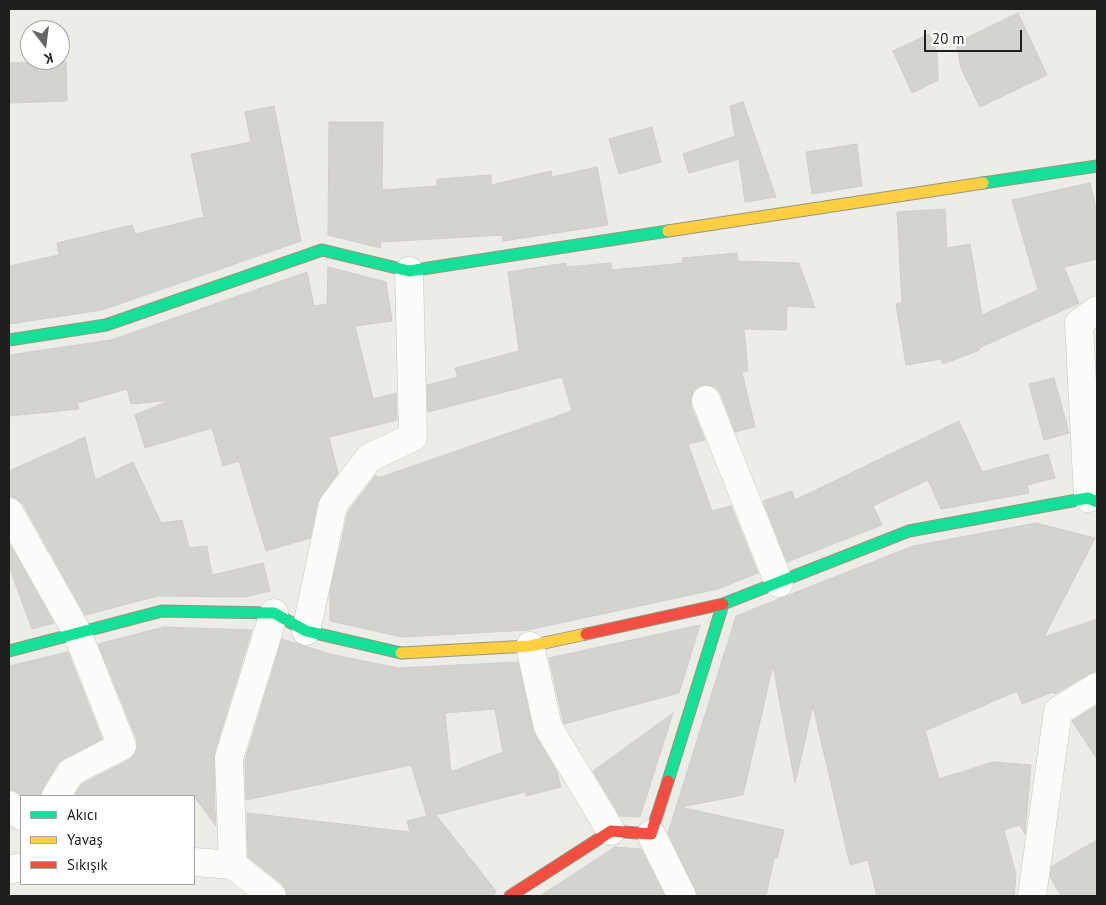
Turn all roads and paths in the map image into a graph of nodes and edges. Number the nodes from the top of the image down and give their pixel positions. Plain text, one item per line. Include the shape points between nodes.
1 (1097, 166) edge
2 (409, 271) junction
3 (1097, 310) edge
4 (9, 340) edge
5 (706, 400) dead end
6 (1093, 500) edge
7 (9, 512) edge
8 (779, 583) junction
9 (723, 604) junction
10 (274, 613) junction
11 (306, 631) junction
12 (77, 632) junction
13 (530, 646) junction
14 (9, 651) edge
15 (1097, 687) edge
16 (57, 795) edge
17 (9, 805) edge
18 (20, 815) edge
19 (612, 831) junction
20 (652, 834) junction
21 (195, 862) edge
22 (232, 865) junction
23 (272, 896) edge
24 (510, 896) edge
25 (682, 896) edge
26 (1032, 896) edge

1 - 2 street
2 - 4 street via 322,250 106,325
2 - 11 street via 413,437 369,458 333,505
3 - 6 street via 1079,324
5 - 8 street
6 - 8 street via 909,531
7 - 12 street
8 - 9 street
9 - 13 street
9 - 20 street
10 - 11 street
10 - 12 street via 162,612
10 - 22 street via 229,758
11 - 13 street via 401,652
12 - 14 street
12 - 16 street via 122,746 72,772
13 - 19 street via 548,727
15 - 26 street via 1058,711
17 - 18 street
19 - 20 street
19 - 24 street
20 - 25 street
21 - 22 street
22 - 23 street

